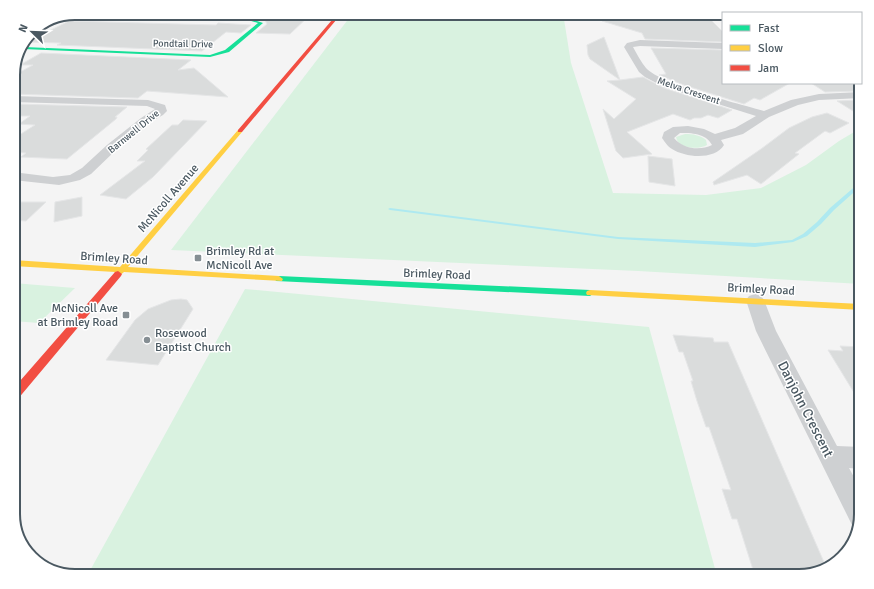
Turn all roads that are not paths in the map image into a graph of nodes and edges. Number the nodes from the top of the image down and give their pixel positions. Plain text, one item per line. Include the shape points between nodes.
1 (251, 20) edge
2 (334, 20) edge
3 (722, 46) edge
4 (27, 48) edge
5 (854, 95) edge
6 (20, 99) edge
7 (764, 115) junction
8 (713, 138) dead end
9 (20, 177) edge
10 (20, 264) edge
11 (121, 271) junction
12 (755, 300) junction
13 (854, 307) edge
14 (20, 389) edge
15 (831, 456) junction
16 (854, 458) edge
17 (854, 502) edge

1 - 4 main road, Pondtail Drive via 261,23 227,51 210,56
2 - 11 main road, McNicoll Avenue
3 - 7 street, Melva Crescent via 640,43 628,47 642,70 657,80
5 - 7 street via 806,99
6 - 9 street, Barnwell Drive via 148,104 161,107 161,111 146,119 85,173 59,181
7 - 8 street via 739,131
10 - 11 main road, Brimley Road
11 - 12 main road, Brimley Road
11 - 14 main road, McNicoll Avenue
12 - 13 main road, Brimley Road
12 - 15 street, Danjohn Crescent via 766,331
15 - 16 street
15 - 17 street, Danjohn Crescent

